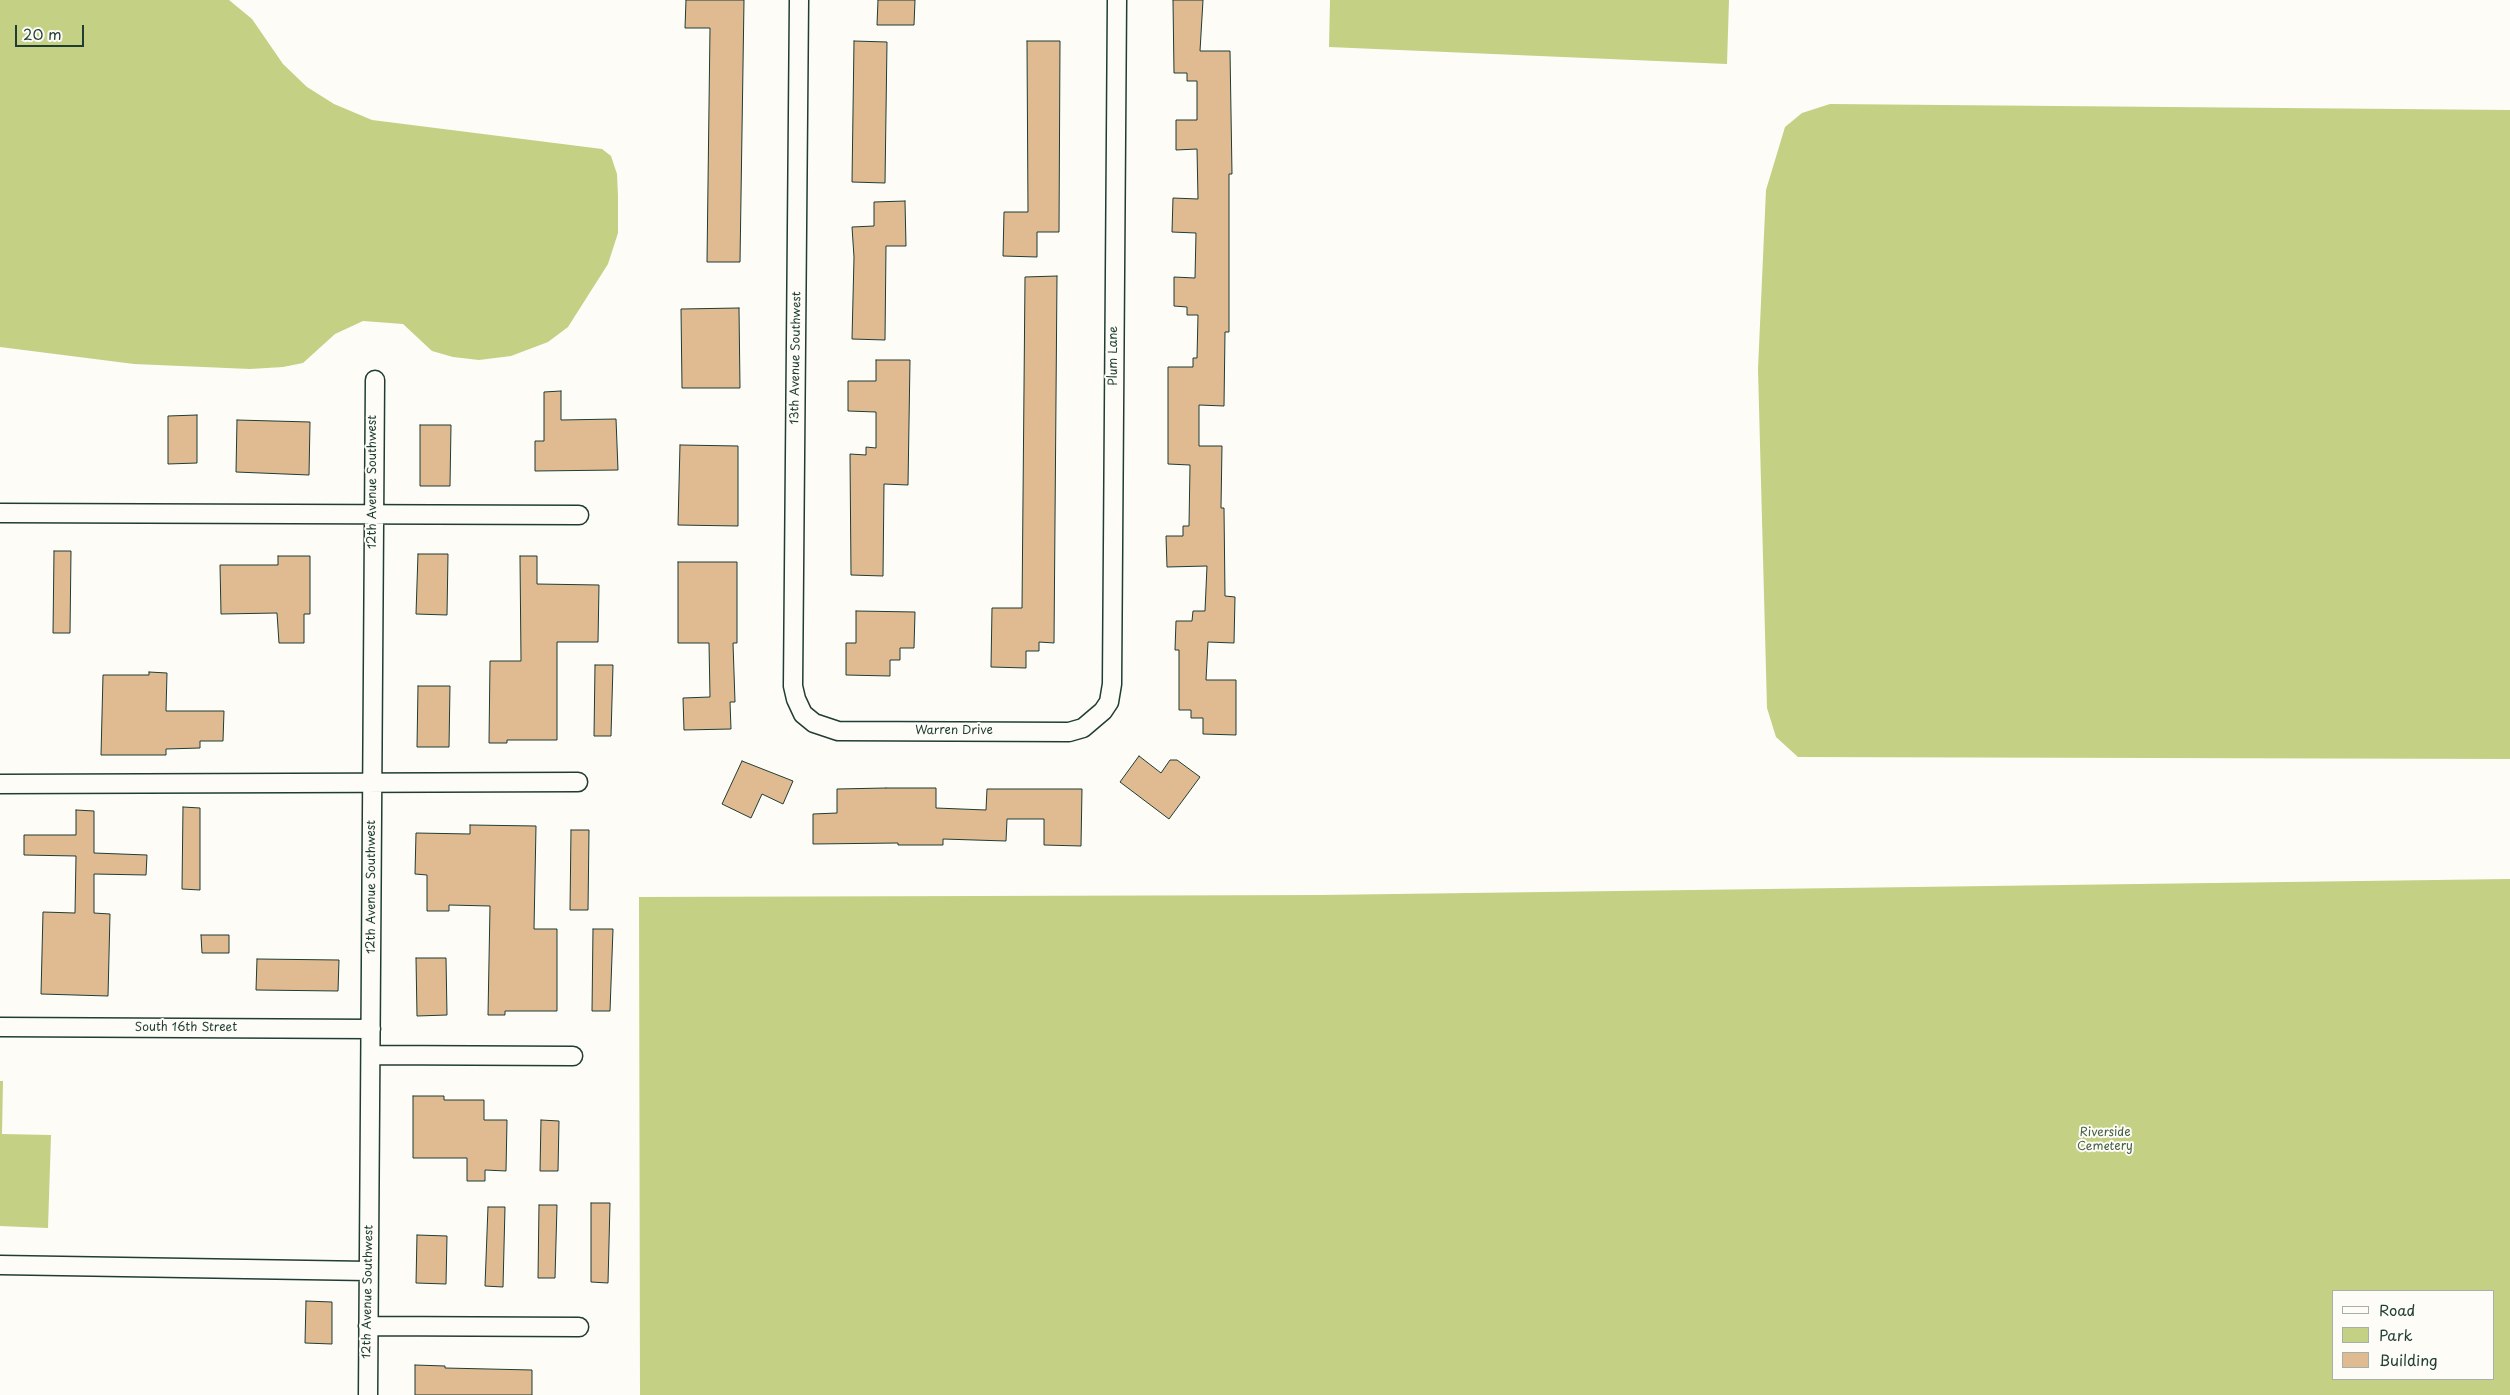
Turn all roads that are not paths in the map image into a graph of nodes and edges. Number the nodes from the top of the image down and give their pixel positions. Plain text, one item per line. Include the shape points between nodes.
1 (800, 0) edge
2 (1117, 0) edge
3 (374, 380) dead end
4 (0, 513) edge
5 (373, 513) junction
6 (579, 515) dead end
7 (1103, 711) joint
8 (803, 714) joint
9 (578, 782) dead end
10 (0, 784) edge
11 (372, 784) junction
12 (0, 1027) edge
13 (371, 1028) junction
14 (371, 1055) junction
15 (573, 1056) dead end
16 (0, 1265) edge
17 (368, 1271) junction
18 (368, 1326) junction
19 (579, 1328) dead end
20 (368, 1395) edge

1 - 8 street, 13th Avenue Southwest via 793,686
2 - 7 street, Plum Lane via 1112,684
3 - 5 street, 12th Avenue Southwest
4 - 5 street
5 - 6 street
5 - 11 street, 12th Avenue Southwest
7 - 8 street, Warren Drive via 1083,728 1068,732 838,731 814,724
9 - 11 street
10 - 11 street
11 - 13 street, 12th Avenue Southwest
12 - 13 street, South 16th Street
13 - 14 street, 12th Avenue Southwest
14 - 15 street
14 - 17 street, 12th Avenue Southwest
16 - 17 street
17 - 18 street, 12th Avenue Southwest
18 - 19 street
18 - 20 street, 12th Avenue Southwest

